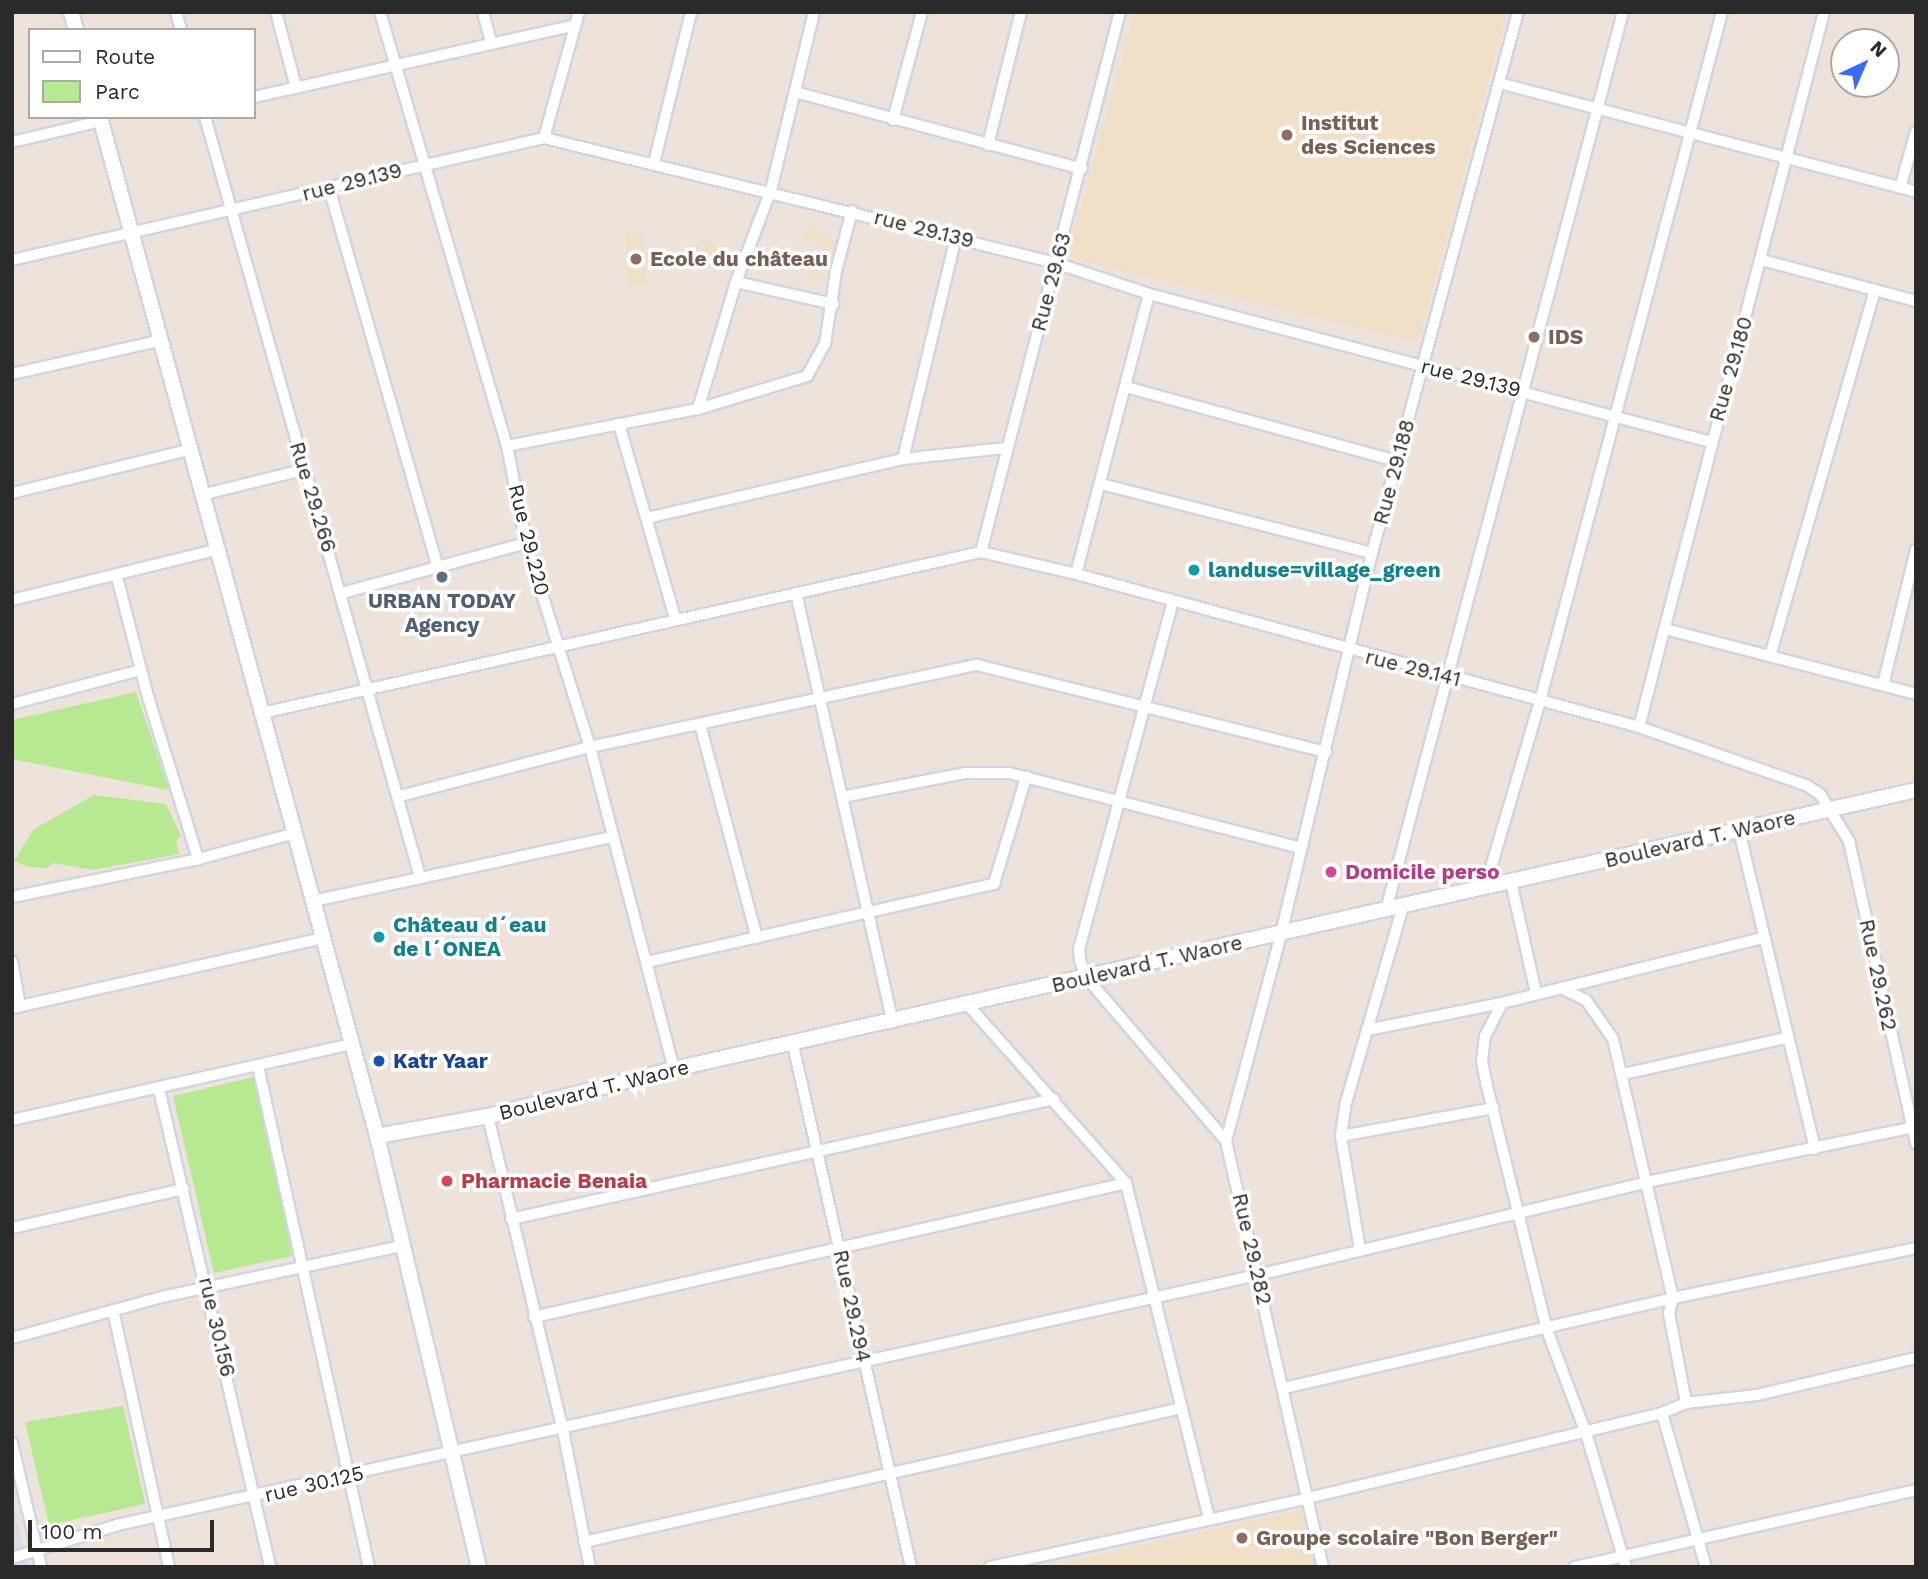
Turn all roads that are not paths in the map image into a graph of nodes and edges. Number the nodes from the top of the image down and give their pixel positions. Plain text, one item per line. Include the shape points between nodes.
1 (276, 12) edge
2 (380, 12) edge
3 (483, 12) edge
4 (579, 12) edge
5 (691, 12) edge
6 (814, 12) edge
7 (922, 12) edge
8 (1021, 12) edge
9 (1120, 12) edge
10 (1518, 12) edge
11 (1623, 12) edge
12 (1722, 12) edge
13 (1824, 12) edge
14 (575, 24) junction
15 (491, 42) junction
16 (395, 68) junction
17 (1499, 83) junction
18 (296, 87) junction
19 (795, 92) junction
20 (256, 97) edge
21 (1597, 108) junction
22 (100, 119) edge
23 (206, 119) edge
24 (893, 120) junction
25 (1688, 130) junction
26 (1916, 132) edge
27 (544, 138) junction
28 (12, 142) edge
29 (988, 145) junction
30 (1786, 156) junction
31 (654, 163) junction
32 (424, 164) junction
33 (1082, 169) junction
34 (329, 188) junction
35 (1900, 188) junction
36 (771, 190) junction
37 (1916, 192) edge
38 (852, 211) junction
39 (233, 212) junction
40 (130, 232) junction
41 (956, 237) junction
42 (12, 260) edge
43 (1762, 260) junction
44 (1056, 262) junction
45 (736, 282) junction
46 (1875, 290) junction
47 (1149, 293) junction
48 (1916, 301) edge
49 (834, 304) junction
50 (159, 341) junction
51 (1423, 366) junction
52 (12, 374) edge
53 (1126, 387) junction
54 (1521, 390) junction
55 (698, 410) junction
56 (1615, 416) junction
57 (619, 424) junction
58 (1711, 442) junction
59 (507, 446) junction
60 (1005, 448) junction
61 (188, 450) junction
62 (903, 459) junction
63 (1396, 461) junction
64 (303, 470) junction
65 (1101, 484) junction
66 (12, 493) edge
67 (201, 495) junction
68 (647, 518) junction
69 (526, 543) junction
70 (215, 550) junction
71 (1916, 551) edge
72 (981, 552) junction
73 (1372, 553) junction
74 (438, 567) junction
75 (1076, 575) junction
76 (117, 577) junction
77 (342, 593) junction
78 (796, 593) junction
79 (12, 600) edge
80 (1173, 601) junction
81 (675, 618) junction
82 (1665, 629) junction
83 (558, 646) junction
84 (1350, 652) junction
85 (1770, 656) junction
86 (141, 670) junction
87 (1447, 677) junction
88 (1883, 685) junction
89 (370, 687) junction
90 (1916, 694) edge
91 (819, 697) junction
92 (1540, 701) junction
93 (12, 704) edge
94 (1147, 706) junction
95 (262, 713) junction
96 (700, 724) junction
97 (1639, 727) junction
98 (590, 747) junction
99 (1326, 752) junction
100 (1026, 777) junction
101 (1916, 790) edge
102 (400, 796) junction
103 (842, 797) junction
104 (1121, 799) junction
105 (1833, 809) junction
106 (1739, 830) junction
107 (296, 833) junction
108 (612, 837) junction
109 (1302, 848) junction
110 (198, 859) junction
111 (420, 877) junction
112 (1511, 882) junction
113 (1485, 888) junction
114 (12, 898) edge
115 (313, 901) junction
116 (1403, 906) junction
117 (1386, 910) junction
118 (866, 913) junction
119 (1281, 934) junction
120 (757, 937) junction
121 (322, 938) junction
122 (1762, 938) junction
123 (12, 961) edge
124 (647, 962) junction
125 (1086, 978) junction
126 (1561, 988) junction
127 (1536, 993) junction
128 (1502, 1003) junction
129 (968, 1005) junction
130 (16, 1007) edge
131 (893, 1022) junction
132 (1367, 1030) junction
133 (1786, 1038) junction
134 (351, 1044) junction
135 (793, 1045) junction
136 (258, 1066) junction
137 (674, 1069) junction
138 (1623, 1074) junction
139 (159, 1089) junction
140 (1054, 1100) junction
141 (1493, 1108) junction
142 (488, 1116) junction
143 (12, 1120) edge
144 (1914, 1127) edge
145 (377, 1136) junction
146 (1340, 1136) junction
147 (1226, 1142) junction
148 (1916, 1144) edge
149 (1815, 1149) junction
150 (819, 1153) junction
151 (1647, 1182) junction
152 (1126, 1183) junction
153 (184, 1189) junction
154 (1517, 1213) junction
155 (511, 1219) junction
156 (12, 1228) edge
157 (401, 1246) junction
158 (1916, 1248) edge
159 (839, 1249) junction
160 (1360, 1250) junction
161 (300, 1267) junction
162 (1258, 1275) junction
163 (208, 1288) junction
164 (1156, 1295) junction
165 (1673, 1298) junction
166 (113, 1310) junction
167 (534, 1317) junction
168 (1547, 1330) junction
169 (12, 1338) edge
170 (1916, 1358) edge
171 (863, 1361) junction
172 (1284, 1388) junction
173 (1686, 1403) junction
174 (1182, 1408) junction
175 (1662, 1413) junction
176 (563, 1430) junction
177 (1586, 1433) junction
178 (12, 1443) edge
179 (455, 1454) junction
180 (349, 1476) junction
181 (890, 1476) junction
182 (1916, 1490) edge
183 (255, 1497) junction
184 (1308, 1498) junction
185 (157, 1517) junction
186 (1209, 1519) junction
187 (1698, 1539) junction
188 (584, 1542) junction
189 (37, 1553) junction
190 (12, 1558) edge
191 (1625, 1561) edge
192 (41, 1567) edge
193 (169, 1567) edge
194 (270, 1567) edge
195 (369, 1567) edge
196 (480, 1567) edge
197 (590, 1567) edge
198 (911, 1567) edge
199 (990, 1567) edge
200 (1323, 1567) edge
201 (1575, 1567) edge
202 (1706, 1567) edge

1 - 18 street
2 - 16 street, Rue 29.220
3 - 15 street
4 - 14 street
5 - 31 street
6 - 19 street
7 - 24 street
8 - 29 street
9 - 33 street, Rue 29.63
10 - 17 street, Rue 29.188
11 - 21 street
12 - 25 street
13 - 30 street, Rue 29.180
14 - 15 street
14 - 27 street
15 - 16 street
16 - 18 street
16 - 32 street, Rue 29.220
17 - 21 street
17 - 51 street, Rue 29.188
18 - 20 street
19 - 24 street
19 - 36 street
21 - 25 street
21 - 54 street
22 - 28 street
22 - 40 street
23 - 39 street, Rue 29.266
24 - 29 street
25 - 30 street
25 - 56 street
26 - 35 street
27 - 31 street, rue 29.139
27 - 32 street, rue 29.139
29 - 33 street
30 - 35 street
30 - 43 street, Rue 29.180
31 - 36 street, rue 29.139
32 - 34 street, rue 29.139
32 - 59 street, Rue 29.220
33 - 44 street, Rue 29.63
34 - 39 street, rue 29.139
34 - 74 street
35 - 37 street
36 - 38 street, rue 29.139
36 - 45 street
38 - 41 street, rue 29.139
38 - 49 street via 836,271
39 - 40 street, rue 29.139
39 - 64 street, Rue 29.266
40 - 42 street, rue 29.139
40 - 50 street
41 - 44 street, rue 29.139
41 - 62 street
43 - 46 street
43 - 58 street, Rue 29.180
44 - 47 street, rue 29.139
44 - 60 street, Rue 29.63
45 - 49 street
45 - 55 street
46 - 48 street
46 - 85 street
47 - 51 street, rue 29.139
47 - 53 street
49 - 55 street via 825,344 807,376
50 - 52 street
50 - 61 street
51 - 54 street, rue 29.139
51 - 63 street, Rue 29.188
53 - 63 street
53 - 65 street
54 - 56 street, rue 29.139
54 - 87 street
55 - 57 street
56 - 58 street, rue 29.139
56 - 92 street
57 - 59 street
57 - 68 street
58 - 82 street, Rue 29.180
59 - 69 street, Rue 29.220
60 - 62 street
60 - 72 street, Rue 29.63
61 - 66 street
61 - 67 street
62 - 68 street
63 - 73 street, Rue 29.188
64 - 67 street
64 - 77 street, Rue 29.266
65 - 73 street
65 - 75 street
67 - 70 street
68 - 81 street
69 - 74 street
69 - 83 street, Rue 29.220
70 - 76 street
70 - 95 street
71 - 88 street
72 - 75 street, rue 29.141
72 - 78 street
73 - 84 street, Rue 29.188
74 - 77 street
75 - 80 street, rue 29.141
76 - 79 street
76 - 86 street
77 - 89 street, Rue 29.266
78 - 81 street
78 - 91 street
80 - 84 street, rue 29.141
80 - 94 street
81 - 83 street
82 - 85 street
82 - 97 street, Rue 29.180
83 - 89 street
83 - 98 street, Rue 29.220
84 - 87 street, rue 29.141
84 - 99 street, Rue 29.188
85 - 88 street
86 - 93 street
86 - 110 street
87 - 92 street, rue 29.141
87 - 117 street
88 - 90 street
89 - 95 street
89 - 102 street, Rue 29.266
91 - 94 street via 977,665
91 - 96 street
91 - 103 street
92 - 97 street, rue 29.141
92 - 113 street
94 - 99 street
94 - 104 street
95 - 107 street
96 - 98 street
96 - 120 street
97 - 105 street, rue 29.141 via 1806,785
98 - 102 street
98 - 108 street, Rue 29.220
99 - 109 street, Rue 29.188
100 - 103 street via 966,773
100 - 104 street
100 - 118 street via 996,883
101 - 105 street, Boulevard T. Waore
102 - 111 street, Rue 29.266
103 - 118 street
104 - 109 street
104 - 125 street via 1079,948
105 - 106 street, Boulevard T. Waore
105 - 144 street, Rue 29.262 via 1849,841
106 - 112 street, Boulevard T. Waore
106 - 122 street
107 - 110 street
107 - 115 street
108 - 111 street
108 - 124 street, Rue 29.220
109 - 119 street, Rue 29.188
110 - 114 street
111 - 115 street
112 - 113 street, Boulevard T. Waore
112 - 127 street
113 - 116 street, Boulevard T. Waore
115 - 121 street
116 - 117 street, Boulevard T. Waore
116 - 132 street
117 - 119 street, Boulevard T. Waore
118 - 120 street
118 - 131 street
119 - 125 street, Boulevard T. Waore
119 - 147 street, Rue 29.188
120 - 124 street
121 - 130 street
121 - 134 street
122 - 126 street
122 - 133 street
123 - 130 street
124 - 137 street, Rue 29.220
125 - 129 street, Boulevard T. Waore
125 - 147 street, Rue 29.282
126 - 127 street
126 - 138 street via 1587,1000 1600,1014
127 - 128 street
128 - 132 street
128 - 141 street via 1485,1036 1482,1061
129 - 131 street, Boulevard T. Waore
129 - 140 street
131 - 135 street, Boulevard T. Waore
132 - 146 street
133 - 138 street
133 - 149 street
134 - 136 street
134 - 145 street
135 - 137 street, Boulevard T. Waore
135 - 150 street, Rue 29.294
136 - 139 street
136 - 161 street
137 - 142 street, Boulevard T. Waore
138 - 151 street
139 - 143 street
139 - 153 street, rue 30.156
140 - 150 street
140 - 152 street
141 - 146 street
141 - 154 street
142 - 145 street, Boulevard T. Waore
142 - 155 street
144 - 148 street, Rue 29.262
144 - 149 street, rue 30.125
145 - 157 street
146 - 160 street
147 - 162 street, Rue 29.282
149 - 151 street, rue 30.125
150 - 155 street
150 - 159 street, Rue 29.294
151 - 154 street, rue 30.125
151 - 165 street
152 - 159 street
152 - 164 street
153 - 156 street
153 - 163 street, rue 30.156
154 - 160 street, rue 30.125
154 - 168 street
155 - 167 street
157 - 161 street
157 - 179 street
158 - 165 street
159 - 167 street
159 - 171 street, Rue 29.294
160 - 162 street, rue 30.125
161 - 163 street
161 - 180 street
162 - 164 street, rue 30.125
162 - 172 street, Rue 29.282
163 - 166 street
163 - 183 street, rue 30.156
164 - 171 street, rue 30.125
164 - 174 street
165 - 168 street
165 - 173 street via 1669,1313
166 - 169 street
166 - 185 street
167 - 176 street
168 - 172 street
168 - 177 street
170 - 173 street via 1757,1395
171 - 176 street, rue 30.125
171 - 181 street, Rue 29.294
172 - 184 street, Rue 29.282
173 - 175 street
174 - 181 street
174 - 186 street
175 - 177 street
175 - 187 street
176 - 179 street, rue 30.125
176 - 188 street
177 - 184 street
177 - 191 street
178 - 189 street
179 - 180 street, rue 30.125
179 - 196 street
180 - 183 street, rue 30.125
180 - 195 street
181 - 188 street
181 - 198 street, Rue 29.294
182 - 187 street
183 - 185 street, rue 30.125
183 - 194 street, rue 30.156
184 - 186 street
184 - 200 street, Rue 29.282
185 - 189 street, rue 30.125 via 102,1529
185 - 193 street
186 - 199 street
187 - 191 street
187 - 202 street
188 - 197 street
189 - 190 street, rue 30.125
189 - 192 street
191 - 201 street

